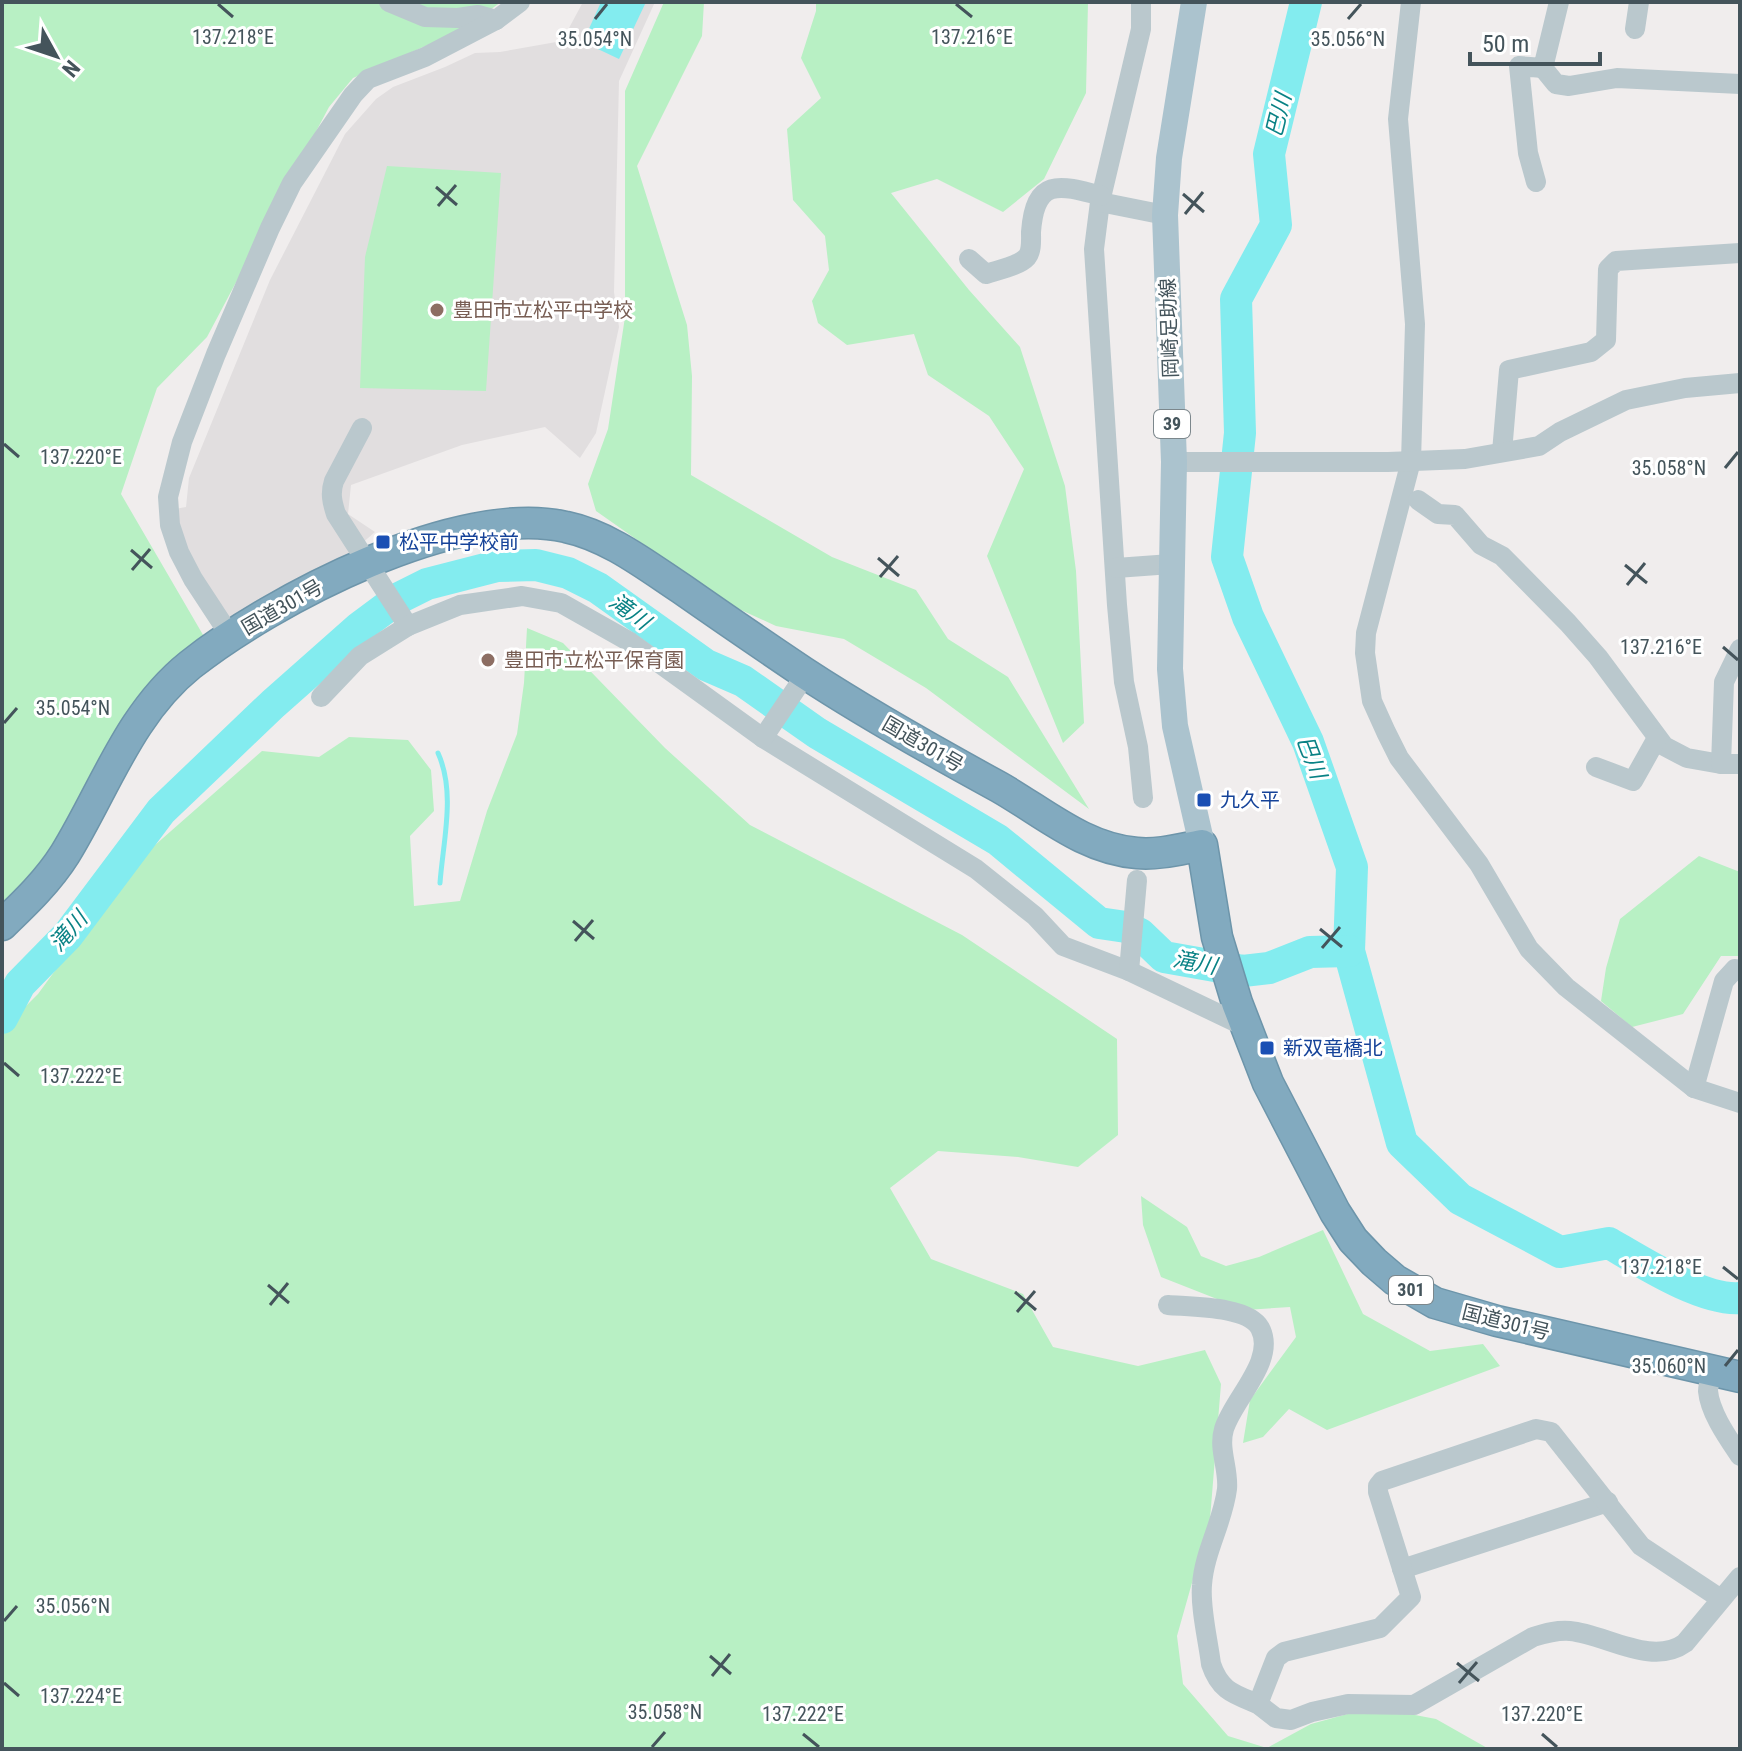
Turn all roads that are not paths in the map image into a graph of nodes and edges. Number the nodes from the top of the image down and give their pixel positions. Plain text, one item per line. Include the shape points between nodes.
1 (389, 2) edge
2 (520, 2) edge
3 (1141, 2) edge
4 (1194, 2) edge
5 (1411, 2) edge
6 (1559, 2) edge
7 (1639, 2) edge
8 (496, 20) junction
9 (1635, 29) dead end
10 (1543, 68) junction
11 (1740, 84) edge
12 (1536, 182) dead end
13 (1100, 199) junction
14 (1165, 215) junction
15 (1740, 253) edge
16 (969, 259) dead end
17 (1740, 383) edge
18 (362, 428) dead end
19 (1502, 452) junction
20 (1411, 461) junction
21 (1187, 462) junction
22 (1418, 500) dead end
23 (1171, 564) junction
24 (1116, 568) junction
25 (373, 572) junction
26 (408, 626) junction
27 (231, 637) junction
28 (1740, 649) edge
29 (806, 674) junction
30 (321, 697) dead end
31 (763, 738) junction
32 (1657, 738) junction
33 (1730, 764) edge
34 (1596, 767) dead end
35 (1143, 798) dead end
36 (1202, 845) junction
37 (1137, 880) dead end
38 (2, 925) edge
39 (1130, 964) junction
40 (1740, 970) edge
41 (1241, 1015) junction
42 (1694, 1088) junction
43 (1740, 1103) edge
44 (1168, 1305) dead end
45 (1726, 1374) edge
46 (1740, 1456) edge
47 (1608, 1502) junction
48 (1402, 1569) junction
49 (1740, 1577) edge
50 (1721, 1599) junction
51 (1258, 1704) junction

1 - 8 street via 425,17 478,15
2 - 8 street
3 - 13 street via 1140,39
4 - 14 main road, 岡崎足助線 / 39
5 - 20 street via 1398,119 1415,324
6 - 10 street
7 - 9 street
8 - 27 street via 368,79 353,95 292,183 216,354 182,442 168,497 179,552
10 - 11 street via 1556,84 1569,86 1617,78
10 - 12 street via 1519,66 1518,75
13 - 14 street
13 - 16 street via 1065,185 1044,193 1035,203 1030,251 1023,261 986,274
13 - 24 street via 1094,249
14 - 21 main road, 岡崎足助線 / 39
15 - 19 street via 1616,261 1608,269 1606,340 1591,352 1509,370
17 - 19 street via 1626,400 1539,446
18 - 25 street via 331,490 336,514
19 - 20 street
20 - 21 street
20 - 42 street via 1366,633 1372,701 1399,758 1479,864 1529,949 1566,987
21 - 23 main road, 岡崎足助線 / 39
22 - 32 street via 1438,514 1455,515 1481,545 1502,556 1598,657
23 - 24 street
23 - 36 main road, 岡崎足助線 / 39 via 1175,726
24 - 35 street via 1124,682
25 - 26 street
25 - 27 highway, 国道301号 via 328,581
25 - 29 highway, 国道301号 via 430,540 522,523 567,527 639,560
26 - 30 street via 360,656
26 - 31 street via 460,605 522,596 561,603 630,642
27 - 38 highway, 国道301号 via 188,667 143,713 64,856
28 - 33 street via 1724,682
29 - 31 street
29 - 36 highway, 国道301号 via 1090,840 1136,853
31 - 39 street via 976,869 1063,946
32 - 33 street via 1687,758
32 - 34 street via 1633,781
36 - 41 highway, 国道301号 / 301 via 1217,937
37 - 39 street
39 - 41 street
40 - 42 street via 1724,981
41 - 45 highway, 国道301号 / 301 via 1268,1083 1335,1212 1353,1240 1395,1280 1435,1303
42 - 43 street
44 - 51 street via 1250,1318 1263,1335 1265,1346 1256,1369 1225,1426 1221,1445 1227,1486 1202,1585 1215,1675 1226,1691
45 - 46 street via 1708,1389
47 - 48 street
47 - 48 street via 1551,1432 1521,1433 1382,1481 1378,1492
47 - 50 street via 1641,1546
48 - 51 street via 1411,1597 1380,1628 1284,1652 1276,1658
49 - 50 street
50 - 51 street via 1673,1651 1550,1631 1414,1705 1348,1704 1291,1720 1276,1718

